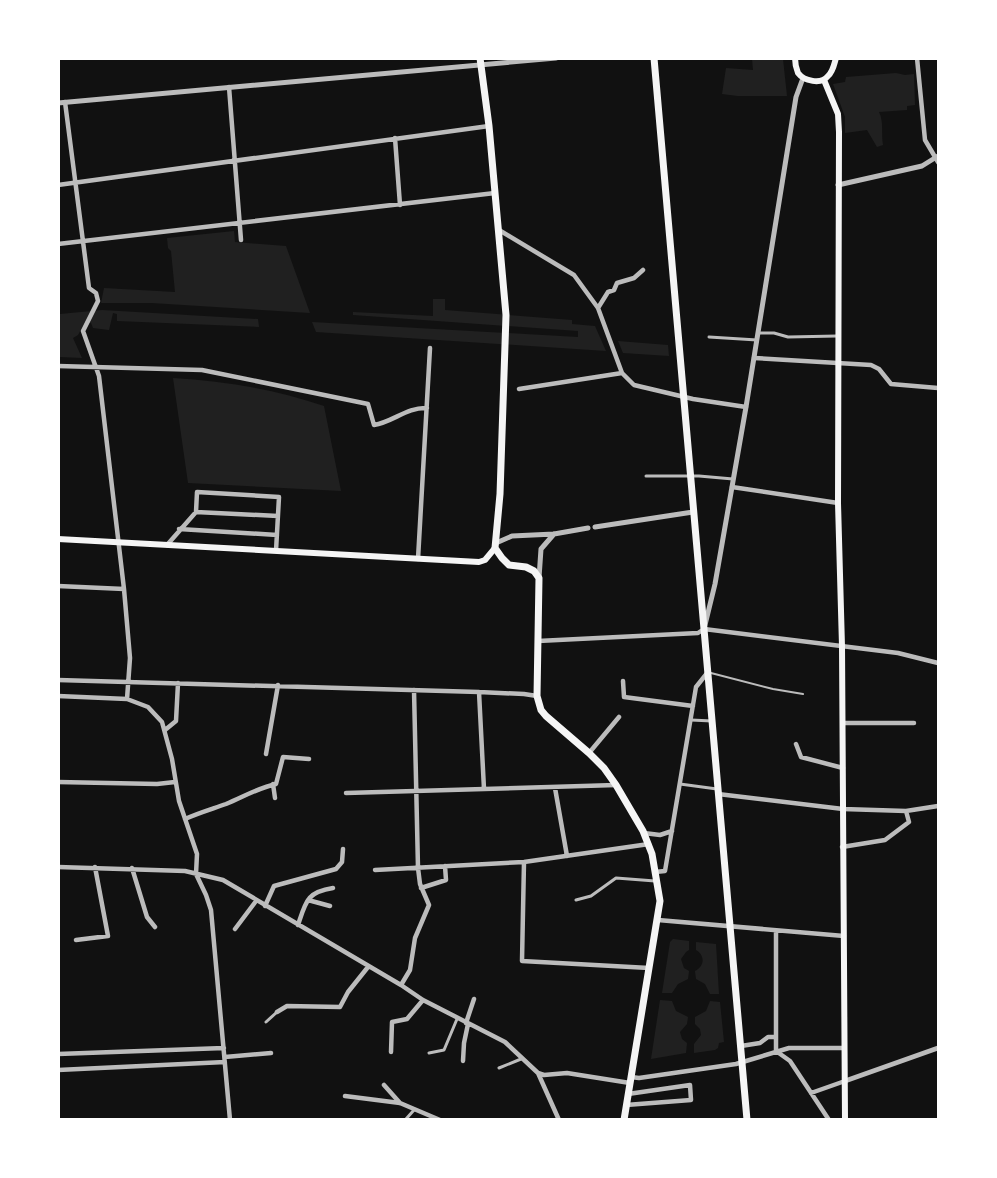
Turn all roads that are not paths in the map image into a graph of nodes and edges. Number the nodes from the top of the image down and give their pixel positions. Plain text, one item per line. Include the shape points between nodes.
1 (556, 58) edge
2 (654, 58) edge
3 (795, 58) edge
4 (836, 58) edge
5 (917, 58) edge
6 (480, 61) edge
7 (803, 78) junction
8 (824, 80) junction
9 (229, 87) junction
10 (62, 102) edge
11 (489, 126) junction
12 (396, 138) junction
13 (937, 159) edge
14 (234, 160) junction
15 (75, 182) junction
16 (58, 185) edge
17 (838, 185) junction
18 (495, 193) junction
19 (400, 205) junction
20 (239, 223) junction
21 (499, 230) junction
22 (241, 240) dead end
23 (82, 241) junction
24 (58, 244) edge
25 (643, 270) dead end
26 (598, 308) junction
27 (758, 336) junction
28 (838, 336) junction
29 (709, 337) dead end
30 (430, 348) dead end
31 (754, 358) junction
32 (838, 363) junction
33 (60, 367) edge
34 (98, 369) junction
35 (622, 374) junction
36 (939, 388) edge
37 (519, 389) dead end
38 (684, 396) junction
39 (746, 407) junction
40 (427, 408) junction
41 (646, 476) dead end
42 (690, 476) junction
43 (733, 479) junction
44 (732, 487) junction
45 (838, 503) junction
46 (196, 512) junction
47 (693, 512) junction
48 (278, 516) junction
49 (595, 527) dead end
50 (588, 528) dead end
51 (179, 530) junction
52 (554, 534) junction
53 (277, 535) junction
54 (58, 539) edge
55 (118, 542) junction
56 (167, 545) junction
57 (495, 545) junction
58 (276, 551) junction
59 (418, 558) junction
60 (539, 578) junction
61 (58, 586) edge
62 (124, 589) junction
63 (704, 629) junction
64 (538, 641) junction
65 (842, 646) junction
66 (939, 663) edge
67 (708, 672) junction
68 (58, 680) edge
69 (128, 681) junction
70 (623, 681) dead end
71 (178, 683) junction
72 (278, 685) junction
73 (414, 690) junction
74 (479, 692) junction
75 (803, 694) dead end
76 (58, 696) edge
77 (537, 696) junction
78 (127, 699) junction
79 (693, 706) junction
80 (619, 717) dead end
81 (691, 720) junction
82 (712, 721) junction
83 (843, 723) junction
84 (914, 723) dead end
85 (165, 730) junction
86 (796, 744) dead end
87 (266, 753) dead end
88 (589, 753) junction
89 (309, 759) dead end
90 (843, 768) junction
91 (58, 782) edge
92 (175, 782) junction
93 (273, 784) junction
94 (680, 784) junction
95 (616, 785) junction
96 (555, 788) junction
97 (484, 789) junction
98 (416, 791) junction
99 (718, 791) junction
100 (346, 793) dead end
101 (275, 798) dead end
102 (939, 806) edge
103 (843, 809) junction
104 (906, 811) junction
105 (185, 819) junction
106 (672, 831) junction
107 (644, 833) junction
108 (649, 844) junction
109 (842, 847) junction
110 (343, 849) dead end
111 (567, 856) junction
112 (524, 862) junction
113 (445, 866) junction
114 (58, 867) edge
115 (95, 867) junction
116 (132, 868) junction
117 (418, 868) junction
118 (375, 870) dead end
119 (655, 872) junction
120 (196, 874) junction
121 (657, 881) junction
122 (333, 888) dead end
123 (421, 888) junction
124 (308, 900) junction
125 (576, 900) dead end
126 (256, 901) junction
127 (265, 906) junction
128 (330, 906) dead end
129 (658, 920) junction
130 (730, 923) junction
131 (298, 925) junction
132 (155, 927) dead end
133 (235, 929) dead end
134 (778, 932) junction
135 (844, 936) junction
136 (76, 940) dead end
137 (368, 967) junction
138 (649, 968) junction
139 (401, 985) junction
140 (474, 999) dead end
141 (423, 1000) junction
142 (277, 1012) joint
143 (457, 1019) junction
144 (266, 1022) dead end
145 (467, 1023) junction
146 (776, 1037) junction
147 (741, 1046) junction
148 (224, 1048) junction
149 (844, 1048) junction
150 (939, 1048) edge
151 (391, 1052) dead end
152 (776, 1052) junction
153 (271, 1053) dead end
154 (429, 1053) dead end
155 (58, 1054) edge
156 (523, 1058) junction
157 (225, 1060) junction
158 (464, 1061) dead end
159 (742, 1062) junction
160 (499, 1068) dead end
161 (58, 1070) edge
162 (688, 1071) junction
163 (538, 1073) junction
164 (659, 1075) junction
165 (631, 1080) junction
166 (845, 1081) junction
167 (384, 1085) dead end
168 (690, 1085) junction
169 (661, 1089) junction
170 (643, 1092) junction
171 (811, 1093) junction
172 (628, 1094) junction
173 (345, 1096) dead end
174 (400, 1103) junction
175 (642, 1104) junction
176 (627, 1105) junction
177 (415, 1108) junction
178 (625, 1117) edge
179 (230, 1119) edge
180 (406, 1119) edge
181 (440, 1119) edge
182 (560, 1119) edge
183 (747, 1119) edge
184 (829, 1119) edge
185 (845, 1119) edge

1 - 6 street
2 - 38 main road
3 - 7 main road
4 - 8 main road
5 - 13 street via 925,140
6 - 9 street
6 - 11 main road
7 - 8 main road
7 - 27 street via 796,96
8 - 17 main road via 838,114
9 - 10 street
9 - 14 street
10 - 15 street
11 - 12 street
11 - 18 main road
12 - 14 street
12 - 19 street
13 - 17 street
14 - 15 street
14 - 20 street
15 - 16 street
15 - 23 street
17 - 28 main road
18 - 19 street
18 - 21 main road
19 - 20 street
20 - 22 street
20 - 23 street
21 - 26 street via 573,275
21 - 57 main road via 506,315
23 - 24 street
23 - 34 street via 89,288 98,301 83,332
25 - 26 street via 634,278 617,283
26 - 35 street
27 - 28 street
27 - 29 street
27 - 31 street
28 - 32 main road
30 - 40 street
31 - 32 street
31 - 39 street
32 - 36 street via 873,366 894,384
32 - 45 main road
33 - 34 street
34 - 40 street via 202,370 260,381 368,404 374,425 406,411
34 - 55 street
35 - 37 street
35 - 38 street via 634,385
38 - 39 street
38 - 42 main road
39 - 43 street
40 - 59 street
41 - 42 street
42 - 43 street
42 - 47 main road
43 - 44 street
44 - 45 street
44 - 63 street via 716,584
45 - 65 main road
46 - 48 street
46 - 48 street via 197,492 279,497
46 - 51 street
47 - 49 street
47 - 63 main road
48 - 53 street
50 - 52 street
51 - 53 street
51 - 56 street
52 - 57 street via 512,536
52 - 60 street via 541,549
53 - 58 street
54 - 55 main road
55 - 56 main road
55 - 62 street
56 - 58 main road
57 - 59 main road via 485,560 478,562
57 - 60 main road via 509,565 526,567
58 - 59 main road
60 - 64 main road
61 - 62 street
62 - 69 street
63 - 64 street via 698,633
63 - 65 street
63 - 67 main road
64 - 77 main road
65 - 66 street
65 - 83 main road
67 - 75 lane
67 - 79 street via 696,687
67 - 82 main road
68 - 69 street
69 - 71 street
69 - 78 street
70 - 79 street via 624,697
71 - 72 street
71 - 85 street via 177,721
72 - 73 street
72 - 87 street
73 - 74 street
73 - 98 street
74 - 77 street
74 - 97 street
76 - 78 street
77 - 88 main road via 541,710 551,722
78 - 85 street via 153,711
79 - 81 street
80 - 88 street
81 - 82 street
81 - 94 street
82 - 99 main road
83 - 84 street
83 - 90 main road
85 - 92 street
86 - 90 street via 801,757
88 - 95 main road
89 - 93 street via 283,757
90 - 103 main road
91 - 92 street
92 - 105 street
93 - 101 street
93 - 105 street
94 - 99 street
94 - 106 street
95 - 96 street
95 - 107 main road
96 - 97 street
96 - 111 street
97 - 98 street
98 - 100 street
98 - 117 street
99 - 103 street
99 - 130 main road
102 - 104 street
103 - 104 street
103 - 109 main road
104 - 109 street via 909,822 885,840
105 - 120 street via 197,854
106 - 107 street via 660,835
106 - 119 street via 665,871
107 - 108 main road
108 - 111 street
108 - 119 main road
109 - 135 main road
110 - 127 street via 342,862 336,869 274,886
111 - 112 street
112 - 113 street
112 - 138 street via 522,961
113 - 117 street
113 - 123 street via 446,880
114 - 115 street
115 - 116 street
115 - 136 street via 108,936
116 - 120 street
116 - 132 street via 147,917
117 - 118 street
117 - 123 street
119 - 121 main road
120 - 126 street via 223,880
120 - 148 street via 211,910
121 - 125 street via 616,878 591,896
121 - 129 main road
122 - 124 street via 318,890
123 - 139 street via 429,905 415,938 410,970
124 - 128 street
124 - 131 street
126 - 127 street
126 - 133 street
127 - 131 street
129 - 130 street
129 - 138 main road
130 - 134 street
130 - 147 main road
131 - 137 street
134 - 135 street
134 - 146 street
135 - 149 main road
137 - 139 street
137 - 142 street via 340,1007 287,1006
138 - 165 main road
139 - 141 street
140 - 145 street
141 - 143 street
141 - 151 street via 407,1019 392,1022
142 - 144 street
143 - 145 street
143 - 154 street via 444,1050
145 - 156 street via 505,1042
145 - 158 street
146 - 147 street
146 - 152 street
147 - 159 main road
148 - 155 street
148 - 157 street
149 - 152 street via 789,1048
149 - 166 main road
150 - 166 street
152 - 159 street
152 - 171 street via 790,1061
153 - 157 street
156 - 160 street
156 - 163 street
157 - 161 street
157 - 179 street
159 - 162 street
159 - 183 main road
162 - 164 street
162 - 168 street
163 - 165 street
163 - 182 street
164 - 165 street
164 - 169 street
165 - 172 main road
166 - 171 street
166 - 185 main road
167 - 174 street
168 - 169 street
168 - 175 street via 691,1100
169 - 170 street
170 - 172 street
170 - 175 street
171 - 184 street
172 - 176 main road
173 - 174 street
174 - 177 street
175 - 176 street
176 - 178 main road
177 - 180 street
177 - 181 street

